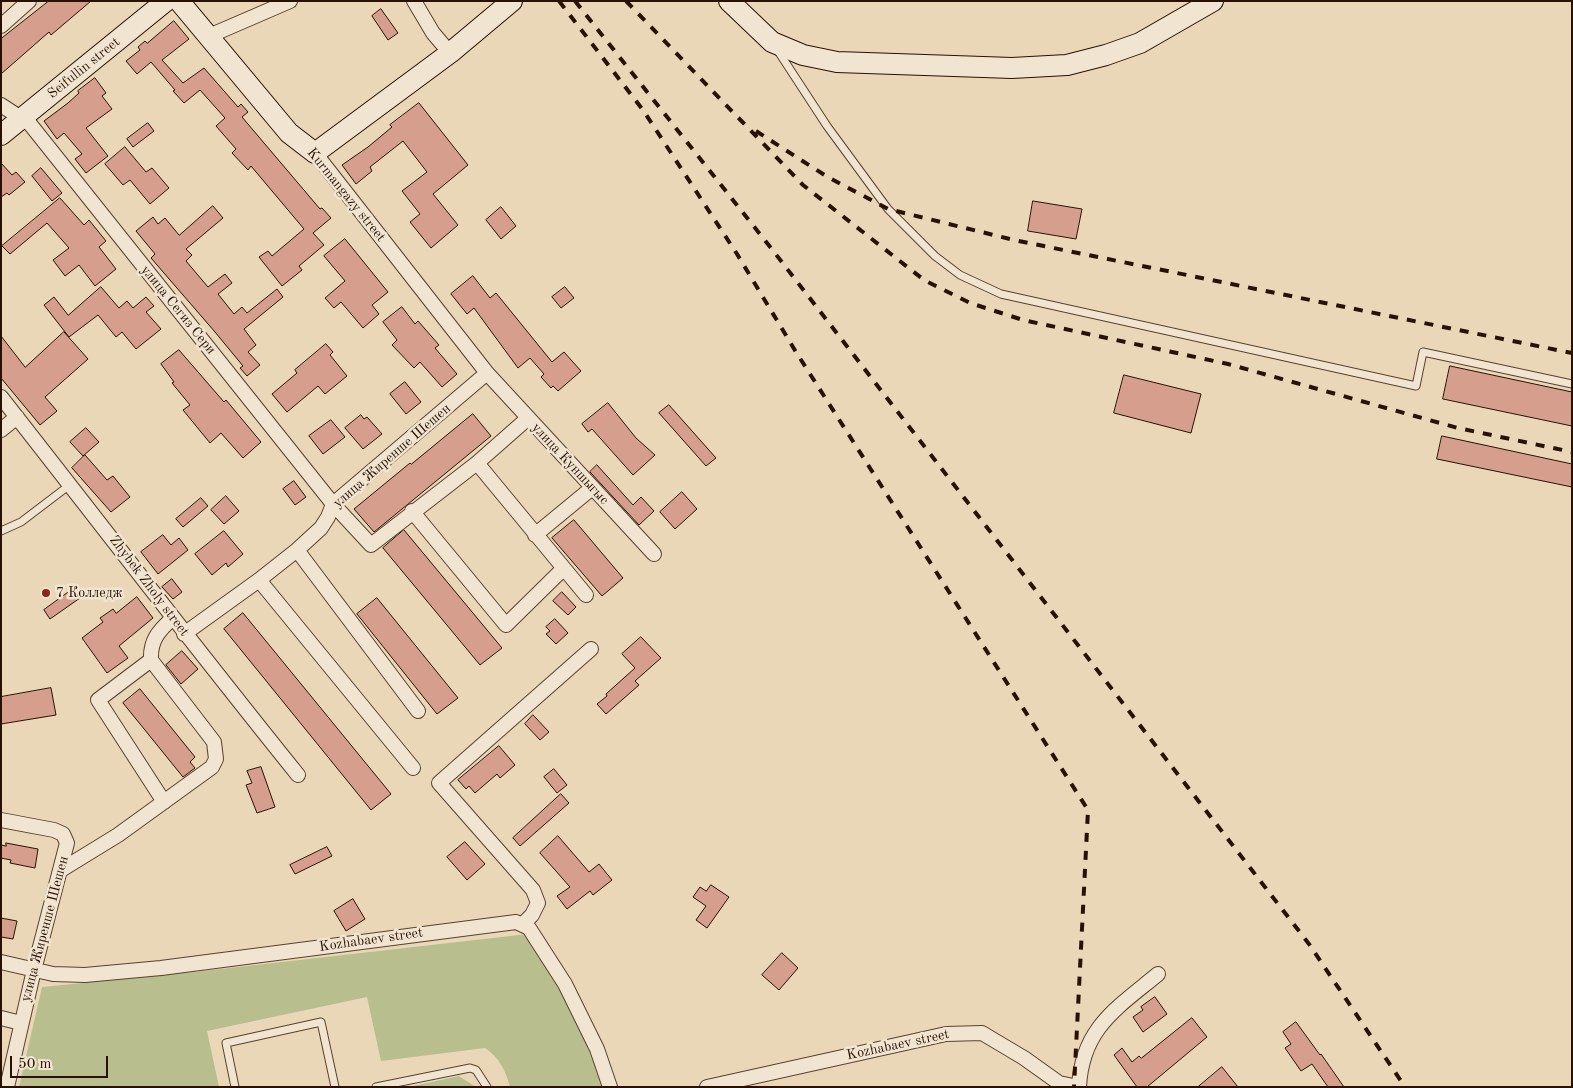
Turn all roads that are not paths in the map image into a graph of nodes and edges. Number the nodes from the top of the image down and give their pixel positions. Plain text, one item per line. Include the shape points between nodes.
1 (29, 1) edge
2 (166, 1) edge
3 (179, 1) edge
4 (290, 1) edge
5 (414, 1) edge
6 (512, 1) edge
7 (730, 1) edge
8 (1213, 1) edge
9 (1, 26) edge
10 (209, 36) junction
11 (772, 42) junction
12 (450, 53) junction
13 (1, 105) edge
14 (21, 118) junction
15 (1, 135) edge
16 (315, 153) junction
17 (487, 373) junction
18 (1572, 384) edge
19 (1, 397) edge
20 (17, 417) junction
21 (527, 418) junction
22 (1, 430) edge
23 (476, 463) junction
24 (71, 483) junction
25 (592, 488) junction
26 (333, 504) junction
27 (412, 511) junction
28 (1, 531) edge
29 (535, 535) junction
30 (297, 550) junction
31 (654, 554) dead end
32 (563, 569) junction
33 (259, 580) junction
34 (586, 595) dead end
35 (173, 618) junction
36 (184, 634) junction
37 (591, 649) dead end
38 (151, 660) junction
39 (418, 711) dead end
40 (413, 768) dead end
41 (298, 775) dead end
42 (164, 802) junction
43 (1, 820) edge
44 (61, 870) junction
45 (523, 924) junction
46 (1, 962) edge
47 (34, 970) junction
48 (1158, 974) dead end
49 (1, 1018) edge
50 (21, 1023) junction
51 (7, 1087) edge
52 (235, 1087) edge
53 (335, 1087) edge
54 (376, 1087) edge
55 (487, 1087) edge
56 (610, 1087) edge
57 (707, 1087) edge
58 (1078, 1087) edge

1 - 9 street
2 - 14 main road, Seifullin street
3 - 10 main road, Kurmangazy street
4 - 10 street
5 - 12 street via 433,33
6 - 12 main road
7 - 11 main road
8 - 11 main road via 1140,43 1067,65 1012,68 837,62
10 - 16 main road, Kurmangazy street via 289,133
11 - 18 lane via 888,209 935,256 960,275 1001,294 1416,386 1423,352
12 - 16 main road
13 - 14 street, улица Сегиз Сери
14 - 15 main road, Seifullin street
14 - 26 street, улица Сегиз Сери via 30,124
16 - 17 street, Kurmangazy street
17 - 21 street, улица Куншыгыс
17 - 26 street, улица Жиренше Шешен
19 - 20 street, Zhybek Zholy street
20 - 22 street
20 - 24 street, Zhybek Zholy street
21 - 23 street
21 - 25 street, улица Куншыгыс
23 - 27 street
23 - 29 street
24 - 28 lane via 21,522
24 - 35 street, Zhybek Zholy street
25 - 29 street
25 - 31 street, улица Куншыгыс
26 - 27 street, улица Сегиз Сери via 371,544
26 - 30 street, улица Жиренше Шешен via 321,528
27 - 32 street via 506,625
29 - 32 street
30 - 33 street, улица Жиренше Шешен
30 - 39 street
32 - 34 street
33 - 36 street, улица Жиренше Шешен
33 - 40 street
35 - 36 street, Zhybek Zholy street
35 - 38 street via 153,640
36 - 41 street, Zhybek Zholy street
37 - 45 street via 439,783 534,890 538,903
38 - 42 street via 98,700
38 - 42 street via 214,742 216,752 212,767
42 - 44 street
43 - 44 street, улица Жиренше Шешен via 63,834 67,843
44 - 47 street, улица Жиренше Шешен
45 - 47 street, Kozhabaev street via 508,922 160,968 85,975
45 - 56 street via 537,939 565,984 597,1050
46 - 47 street, Kozhabaev street
47 - 50 street, улица Жиренше Шешен
48 - 58 street via 1100,1024 1086,1046
49 - 50 street
50 - 51 street, улица Жиренше Шешен
52 - 53 lane via 226,1043 321,1022
54 - 55 lane via 470,1068 476,1070
57 - 58 street, Kozhabaev street via 965,1032 982,1033 1059,1083

